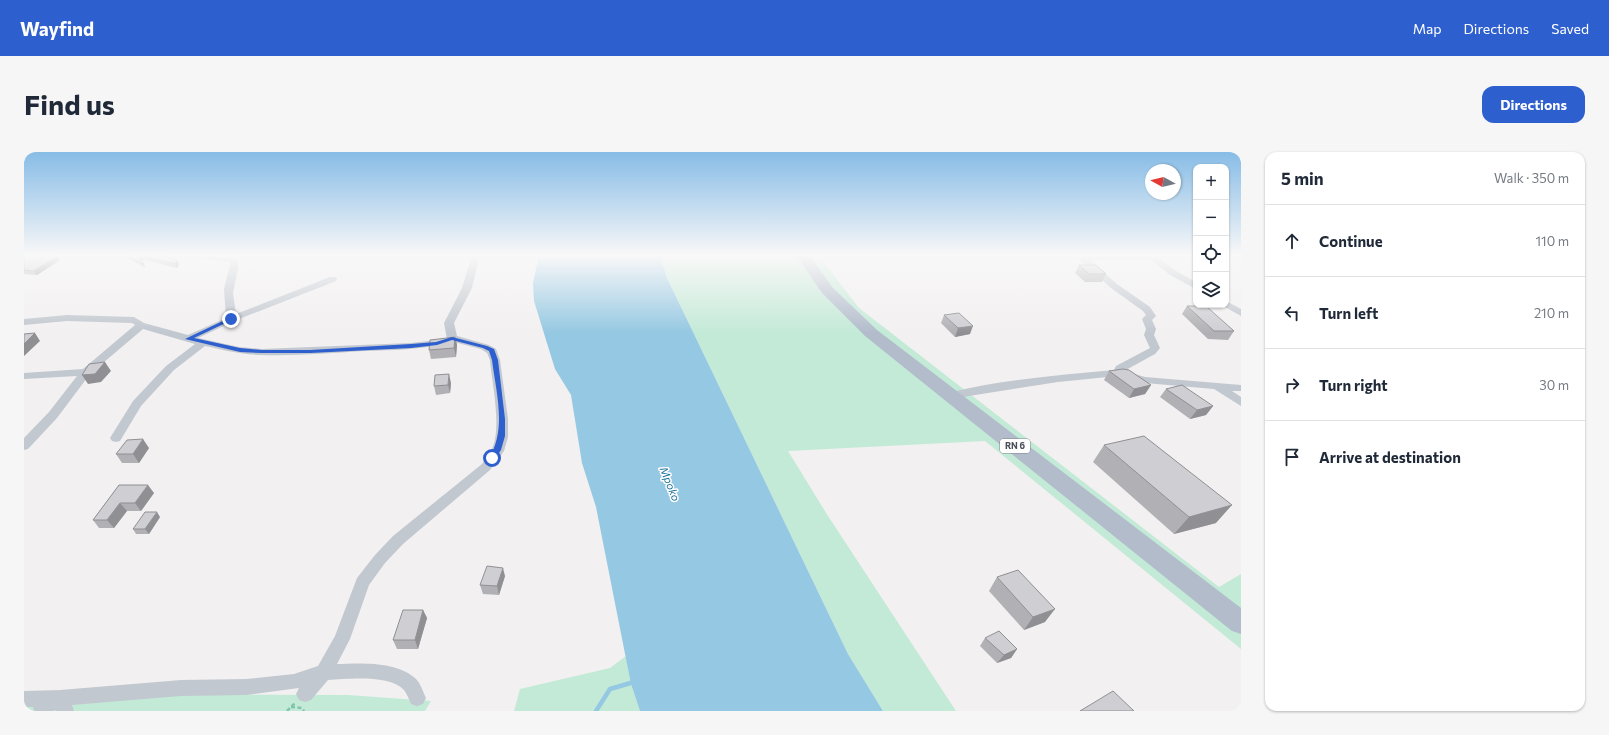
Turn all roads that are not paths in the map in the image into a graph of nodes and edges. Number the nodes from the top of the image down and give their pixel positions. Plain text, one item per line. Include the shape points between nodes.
1 (231, 281) edge
2 (328, 281) edge
3 (469, 281) edge
4 (821, 281) edge
5 (1108, 281) edge
6 (1229, 306) edge
7 (1241, 313) edge
8 (231, 319) junction
9 (24, 322) edge
10 (140, 325) junction
11 (452, 338) junction
12 (188, 339) junction
13 (203, 343) junction
14 (86, 372) junction
15 (1118, 373) junction
16 (24, 376) edge
17 (1215, 385) junction
18 (1241, 388) edge
19 (952, 396) junction
20 (1241, 402) edge
21 (116, 438) dead end
22 (24, 446) edge
23 (1241, 623) edge
24 (324, 672) junction
25 (305, 694) dead end
26 (417, 698) dead end
27 (24, 699) edge
28 (63, 704) edge
29 (41, 708) dead end

1 - 8 street via 229,291
2 - 8 street
3 - 11 street via 449,323
4 - 19 main road, RN 6 via 871,332
5 - 15 street via 1148,309 1151,316 1146,318 1151,329 1149,335 1155,348 1120,368
6 - 7 street
8 - 12 street
9 - 10 street via 89,318 134,320
10 - 12 street
10 - 14 street
11 - 13 street via 437,343 411,346 310,352 262,352
11 - 24 street via 492,351 502,419 502,436 498,450 486,467 380,558 362,582 342,638
12 - 13 street
13 - 21 street via 170,368 137,404
14 - 16 street
14 - 22 street via 53,415
15 - 17 street via 1174,384
15 - 19 street via 1058,379
17 - 18 street
17 - 20 street
19 - 23 main road, RN 6
24 - 25 street
24 - 26 street via 396,675 409,683
24 - 28 street via 294,682 247,687 181,688
27 - 28 street
28 - 29 street

